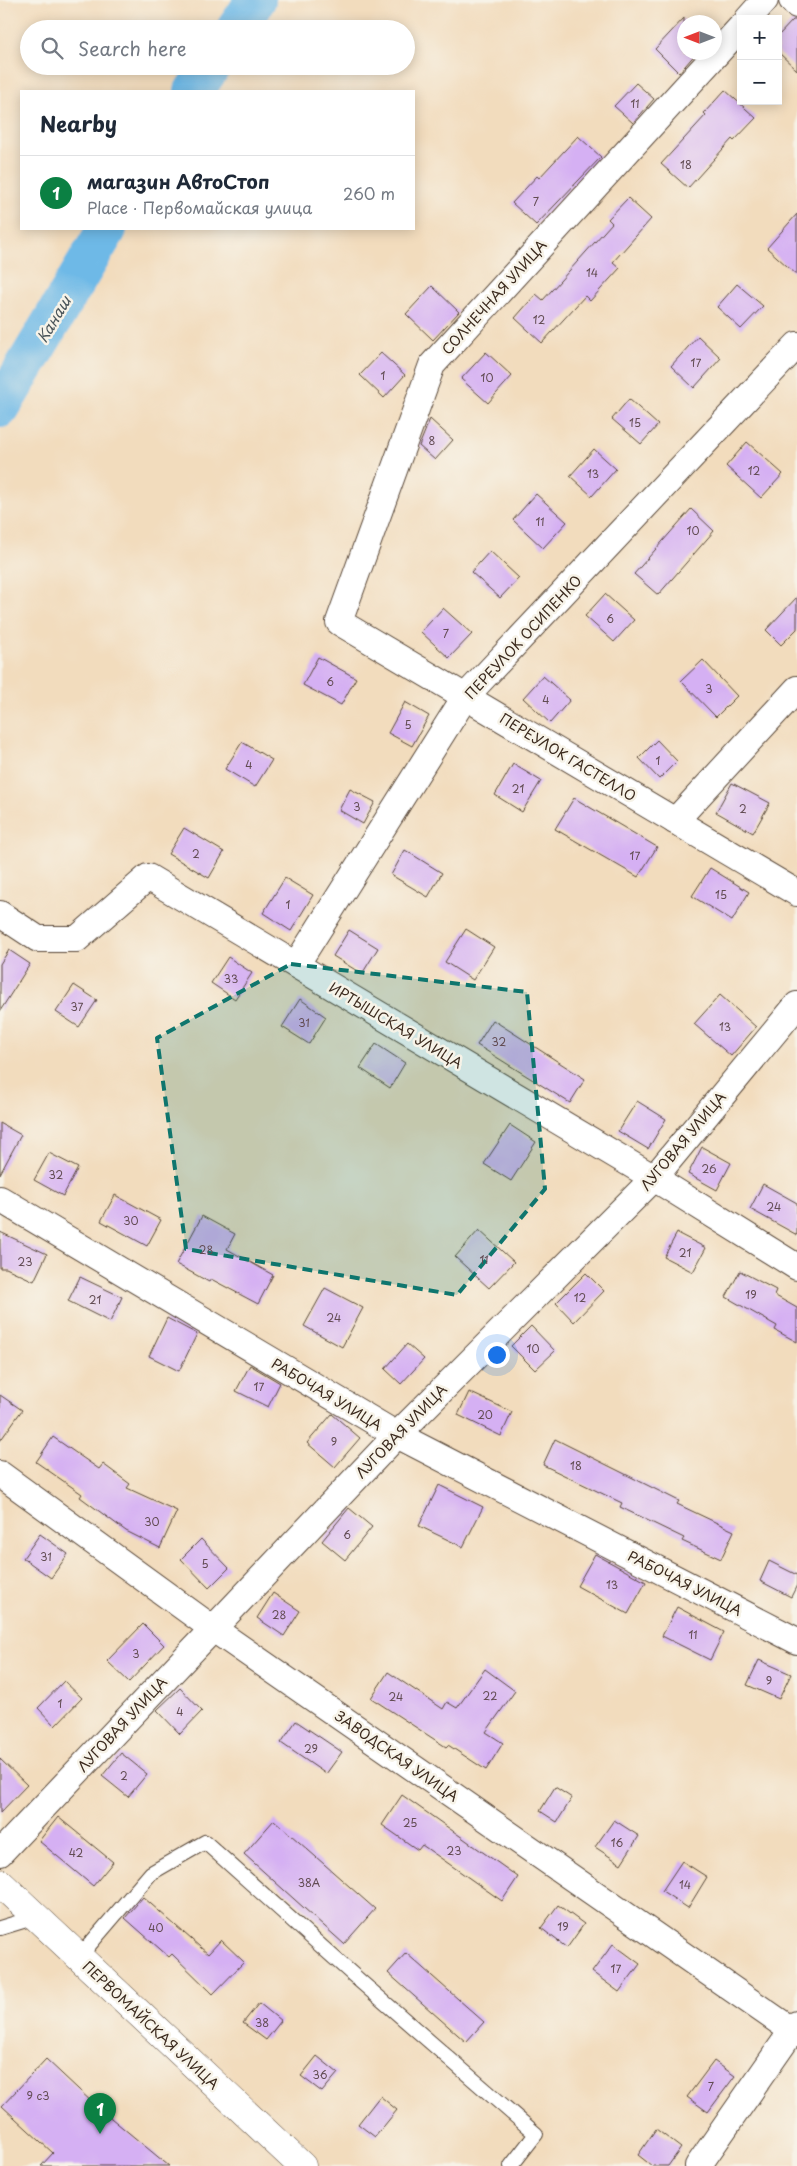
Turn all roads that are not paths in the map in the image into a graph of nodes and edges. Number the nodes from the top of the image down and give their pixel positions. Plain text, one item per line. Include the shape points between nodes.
1 (766, 0) edge
2 (792, 0) edge
3 (797, 5) edge
4 (752, 15) edge
5 (737, 31) edge
6 (797, 345) edge
7 (338, 622) joint
8 (797, 689) edge
9 (465, 697) junction
10 (675, 821) junction
11 (797, 893) edge
12 (0, 914) edge
13 (296, 965) junction
14 (797, 1005) edge
15 (654, 1178) junction
16 (0, 1199) edge
17 (797, 1267) edge
18 (397, 1435) junction
19 (0, 1474) edge
20 (212, 1628) junction
21 (797, 1641) edge
22 (0, 1853) edge
23 (0, 1883) edge
24 (36, 1917) junction
25 (0, 1928) edge
26 (79, 1957) junction
27 (795, 2030) edge
28 (302, 2166) edge
29 (511, 2166) edge
30 (698, 2166) edge

1 - 4 street
2 - 3 street
5 - 7 street, СОЛНЕЧНАЯ УЛИЦА via 432,365
6 - 9 street, ПЕРЕУЛОК ОСИПЕНКО
7 - 9 street, ПЕРЕУЛОК ГАСТЕЛЛО
8 - 10 street
9 - 10 street, ПЕРЕУЛОК ГАСТЕЛЛО
9 - 13 street, ПЕРЕУЛОК ОСИПЕНКО
10 - 11 street, ПЕРЕУЛОК ГАСТЕЛЛО
12 - 13 street, ИРТЫШСКАЯ УЛИЦА via 38,940 77,940 148,877
13 - 15 street, ИРТЫШСКАЯ УЛИЦА
14 - 15 street, ЛУГОВАЯ УЛИЦА
15 - 17 street, ИРТЫШСКАЯ УЛИЦА
15 - 18 street, ЛУГОВАЯ УЛИЦА
16 - 18 street, РАБОЧАЯ УЛИЦА
18 - 20 street, ЛУГОВАЯ УЛИЦА
18 - 21 street, РАБОЧАЯ УЛИЦА
19 - 20 street, ЗАВОДСКАЯ УЛИЦА
20 - 22 street, ЛУГОВАЯ УЛИЦА
20 - 27 street, ЗАВОДСКАЯ УЛИЦА
23 - 24 main road, ПЕРВОМАЙСКАЯ УЛИЦА
24 - 25 lane
24 - 26 main road, ПЕРВОМАЙСКАЯ УЛИЦА
26 - 28 main road, ПЕРВОМАЙСКАЯ УЛИЦА
26 - 29 lane via 152,1873 205,1842 536,2134
27 - 30 street

